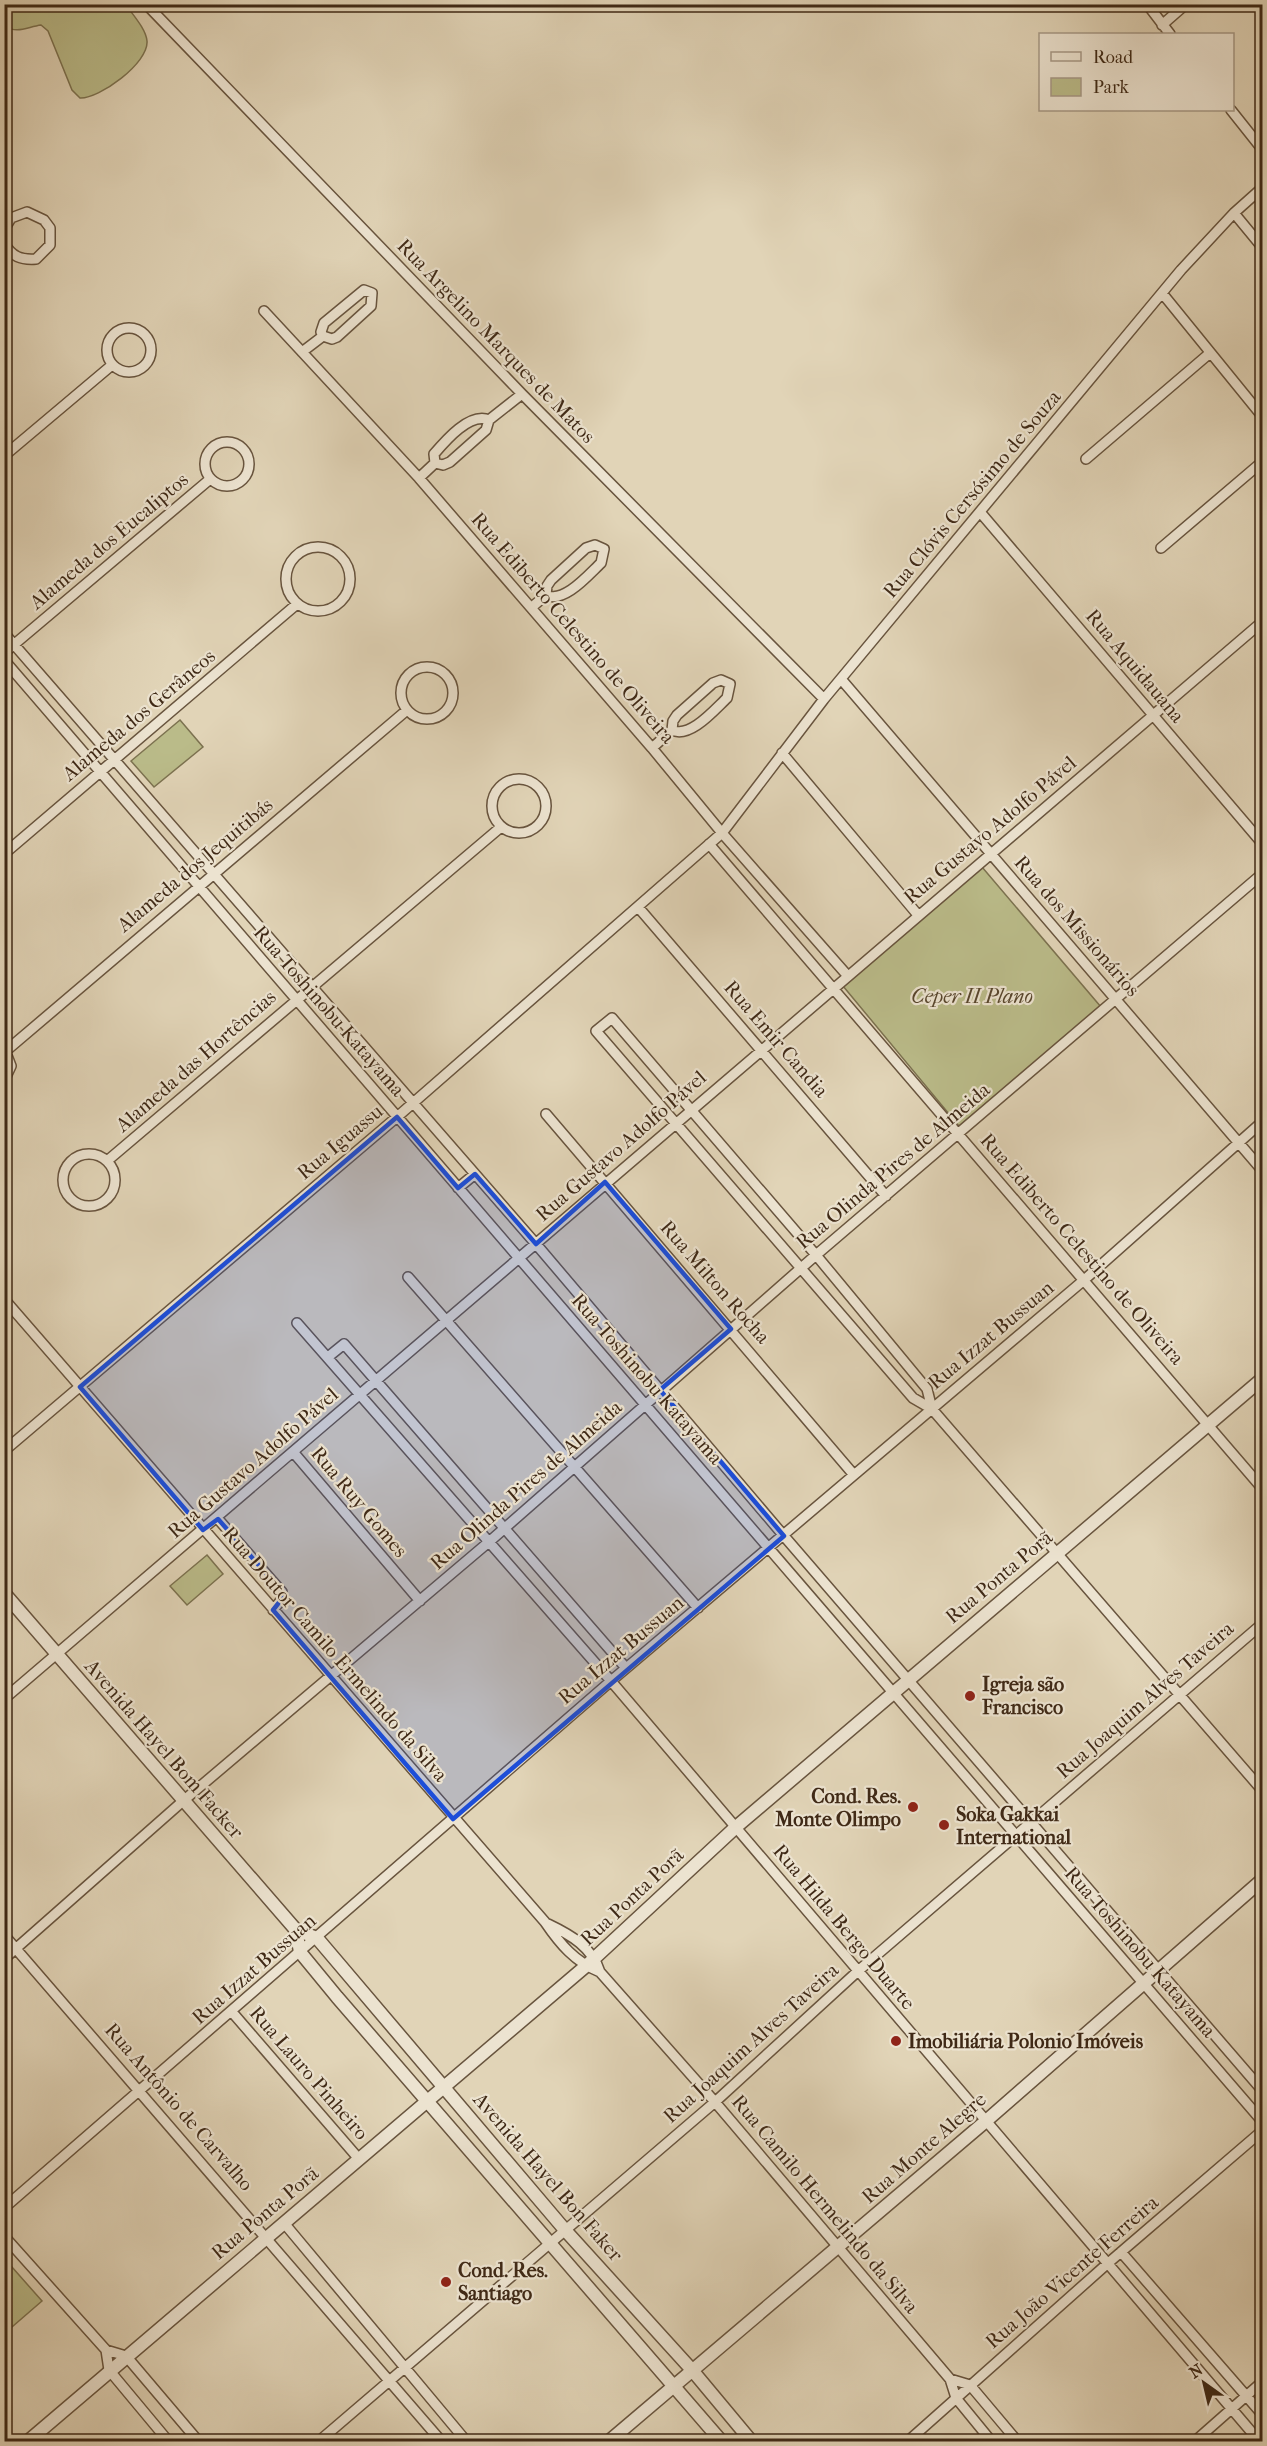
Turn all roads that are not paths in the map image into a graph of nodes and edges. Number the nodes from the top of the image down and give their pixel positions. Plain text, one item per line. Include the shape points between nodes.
1 (146, 4) edge
2 (1147, 4) edge
3 (1186, 4) edge
4 (1162, 25) junction
5 (1169, 33) edge
6 (1232, 111) edge
7 (1263, 149) edge
8 (1263, 188) edge
9 (1234, 213) junction
10 (4, 230) edge
11 (4, 243) edge
12 (1263, 247) edge
13 (8, 256) edge
14 (1162, 293) junction
15 (264, 311) dead end
16 (323, 336) junction
17 (302, 352) junction
18 (1210, 353) junction
19 (112, 365) junction
20 (522, 394) junction
21 (1263, 416) edge
22 (489, 420) junction
23 (4, 456) edge
24 (1086, 459) dead end
25 (1263, 462) edge
26 (435, 463) junction
27 (419, 478) junction
28 (209, 480) junction
29 (980, 512) junction
30 (1161, 548) dead end
31 (546, 595) junction
32 (297, 604) junction
33 (532, 607) junction
34 (1263, 622) edge
35 (4, 633) edge
36 (15, 645) junction
37 (4, 653) edge
38 (4, 660) edge
39 (841, 679) junction
40 (824, 699) junction
41 (407, 710) junction
42 (1153, 716) junction
43 (672, 730) junction
44 (652, 748) junction
45 (782, 753) junction
46 (114, 760) junction
47 (99, 772) junction
48 (501, 827) junction
49 (722, 833) junction
50 (1263, 843) edge
51 (709, 844) junction
52 (4, 854) edge
53 (990, 854) junction
54 (212, 873) junction
55 (1263, 874) edge
56 (197, 886) junction
57 (638, 907) junction
58 (918, 915) junction
59 (847, 975) junction
60 (311, 986) junction
61 (833, 987) junction
62 (296, 999) junction
63 (1117, 999) junction
64 (761, 1048) junction
65 (6, 1049) edge
66 (4, 1081) edge
67 (412, 1104) junction
68 (692, 1109) junction
69 (546, 1114) dead end
70 (397, 1117) junction
71 (676, 1122) junction
72 (1263, 1122) edge
73 (960, 1134) junction
74 (1239, 1143) junction
75 (107, 1161) junction
76 (1263, 1170) edge
77 (475, 1174) junction
78 (605, 1182) junction
79 (458, 1188) junction
80 (886, 1196) junction
81 (536, 1244) junction
82 (816, 1255) junction
83 (520, 1258) junction
84 (801, 1268) junction
85 (408, 1277) dead end
86 (1084, 1280) junction
87 (4, 1299) edge
88 (448, 1321) junction
89 (297, 1323) dead end
90 (732, 1329) junction
91 (328, 1357) junction
92 (1263, 1379) edge
93 (377, 1380) junction
94 (80, 1387) junction
95 (660, 1390) junction
96 (361, 1393) junction
97 (645, 1403) junction
98 (932, 1408) junction
99 (1209, 1425) junction
100 (4, 1451) edge
101 (294, 1453) junction
102 (576, 1466) junction
103 (854, 1475) junction
104 (1263, 1488) edge
105 (218, 1519) junction
106 (504, 1529) junction
107 (203, 1530) junction
108 (784, 1536) junction
109 (490, 1541) junction
110 (769, 1549) junction
111 (1058, 1552) junction
112 (4, 1593) edge
113 (420, 1601) junction
114 (698, 1608) junction
115 (273, 1610) junction
116 (1263, 1624) edge
117 (56, 1654) junction
118 (626, 1668) junction
119 (332, 1676) junction
120 (909, 1679) junction
121 (611, 1681) junction
122 (893, 1692) junction
123 (1180, 1694) junction
124 (4, 1699) edge
125 (1263, 1790) edge
126 (183, 1801) junction
127 (453, 1819) junction
128 (1032, 1822) junction
129 (736, 1827) junction
130 (1015, 1837) junction
131 (1263, 1880) edge
132 (545, 1922) junction
133 (296, 1930) junction
134 (4, 1935) edge
135 (317, 1938) junction
136 (16, 1949) junction
137 (300, 1952) junction
138 (4, 1959) edge
139 (590, 1962) junction
140 (1158, 1969) junction
141 (858, 1971) junction
142 (1144, 1983) junction
143 (232, 2012) junction
144 (444, 2086) junction
145 (1263, 2090) edge
146 (141, 2091) junction
147 (427, 2101) junction
148 (715, 2102) junction
149 (986, 2121) junction
150 (1263, 2121) edge
151 (1263, 2131) edge
152 (359, 2159) junction
153 (4, 2208) edge
154 (284, 2223) junction
155 (565, 2230) junction
156 (4, 2236) edge
157 (267, 2237) junction
158 (549, 2244) junction
159 (838, 2247) junction
160 (1121, 2252) junction
161 (1107, 2264) junction
162 (106, 2350) junction
163 (126, 2356) junction
164 (403, 2368) junction
165 (110, 2370) junction
166 (692, 2370) junction
167 (950, 2379) junction
168 (389, 2380) junction
169 (1263, 2382) edge
170 (970, 2385) junction
171 (674, 2386) junction
172 (1247, 2396) junction
173 (956, 2398) junction
174 (1232, 2408) junction
175 (1263, 2414) edge
176 (27, 2442) edge
177 (169, 2442) edge
178 (199, 2442) edge
179 (318, 2442) edge
180 (442, 2442) edge
181 (467, 2442) edge
182 (608, 2442) edge
183 (722, 2442) edge
184 (752, 2442) edge
185 (907, 2442) edge
186 (992, 2442) edge
187 (1018, 2442) edge
188 (1194, 2442) edge
189 (1260, 2442) edge

1 - 20 street, Rua Argelino Marques de Matos
2 - 4 street
3 - 4 street
4 - 5 street
6 - 7 street
8 - 9 street, Rua Clóvis Cersósimo de Souza
9 - 12 street
9 - 14 street, Rua Clóvis Cersósimo de Souza
10 - 13 street via 11,218 27,212 44,220 50,228 50,245 36,259
11 - 13 street
14 - 18 street
14 - 29 street, Rua Clóvis Cersósimo de Souza
15 - 17 street, Rua Ediberto Celestino de Oliveira
16 - 16 street via 332,339 340,334 371,306 372,293 364,290 324,323
16 - 17 street
17 - 27 street, Rua Ediberto Celestino de Oliveira
18 - 21 street
18 - 24 street
19 - 19 street via 128,372 142,368 151,354 147,336 130,328 114,333 106,349
19 - 23 street
20 - 22 street
20 - 40 street, Rua Argelino Marques de Matos
22 - 26 street via 486,430 450,462
22 - 26 street via 471,420 434,453
25 - 30 street
26 - 27 street
27 - 33 street, Rua Ediberto Celestino de Oliveira
28 - 28 street, Alameda dos Eucaliptos via 228,486 243,480 249,464 243,449 226,443 212,449 206,463
28 - 36 street, Alameda dos Eucaliptos
29 - 39 street, Rua Clóvis Cersósimo de Souza
29 - 42 street, Rua Aquidauana
31 - 31 street via 562,596 601,563 604,549 595,544 586,548 551,580
31 - 33 street
32 - 32 street via 316,611 335,607 343,600 351,581 346,562 339,554 318,547 298,554 286,573 286,585
32 - 46 street, Alameda dos Gerâneos
33 - 44 street, Rua Ediberto Celestino de Oliveira
34 - 42 street, Rua Gustavo Adolfo Pável
35 - 36 street, Rua Toshinobu Katayama
36 - 37 street, Alameda dos Eucaliptos
36 - 46 street, Rua Toshinobu Katayama
38 - 47 street, Rua Toshinobu Katayama
39 - 40 street, Rua Clóvis Cersósimo de Souza
39 - 53 street, Rua dos Missionários
40 - 45 street, Rua Clóvis Cersósimo de Souza
41 - 41 street via 423,718 440,715 453,693 447,677 426,667 410,673 401,695
41 - 54 street, Alameda dos Jequitibás
42 - 50 street, Rua Aquidauana
42 - 53 street, Rua Gustavo Adolfo Pável
43 - 43 street via 684,732 696,724 728,698 730,684 721,680 712,683 677,715
43 - 44 street
44 - 49 street, Rua Ediberto Celestino de Oliveira
45 - 49 street, Rua Clóvis Cersósimo de Souza
45 - 58 street
46 - 47 street, Alameda dos Gerâneos
46 - 54 street, Rua Toshinobu Katayama
47 - 52 street, Alameda dos Gerâneos
47 - 56 street, Rua Toshinobu Katayama
48 - 48 street via 518,834 536,828 547,803 538,786 522,779 499,788 492,804 495,820
48 - 60 street, Alameda das Hortências
49 - 51 street, Rua Iguassu
49 - 59 street, Rua Ediberto Celestino de Oliveira
51 - 57 street, Rua Iguassu
51 - 61 street, Rua Ediberto Celestino de Oliveira
53 - 58 street, Rua Gustavo Adolfo Pável
53 - 63 street, Rua dos Missionários
54 - 56 street, Alameda dos Jequitibás
54 - 60 street, Rua Toshinobu Katayama
55 - 63 street, Rua Olinda Pires de Almeida
56 - 62 street, Rua Toshinobu Katayama
56 - 65 street, Alameda dos Jequitibás
57 - 64 street, Rua Emir Candia
57 - 67 street, Rua Iguassu
58 - 59 street, Rua Gustavo Adolfo Pável
59 - 61 street, Rua Gustavo Adolfo Pável
60 - 62 street, Alameda das Hortências
60 - 67 street, Rua Toshinobu Katayama
61 - 64 street, Rua Gustavo Adolfo Pável
61 - 73 street, Rua Ediberto Celestino de Oliveira
62 - 70 street, Rua Toshinobu Katayama
62 - 75 street, Alameda das Hortências
63 - 73 street, Rua Olinda Pires de Almeida
63 - 74 street, Rua dos Missionários
64 - 68 street, Rua Gustavo Adolfo Pável
64 - 80 street, Rua Emir Candia
65 - 66 street, Alameda dos Jequitibás via 11,1066
67 - 70 street, Rua Iguassu
67 - 77 street, Rua Toshinobu Katayama
68 - 71 street, Rua Gustavo Adolfo Pável
68 - 71 street via 612,1018 596,1031
68 - 82 street
69 - 78 street, Rua Milton Rocha
70 - 79 street, Rua Toshinobu Katayama
70 - 94 street, Rua Iguassu
71 - 78 street, Rua Gustavo Adolfo Pável
71 - 84 street
72 - 74 street, Rua Izzat Bussuan
73 - 80 street, Rua Olinda Pires de Almeida
73 - 86 street, Rua Ediberto Celestino de Oliveira
74 - 76 street, Rua dos Missionários
74 - 86 street, Rua Izzat Bussuan
75 - 75 street via 92,1154 75,1158 64,1172 69,1197 84,1205 107,1198 115,1184
77 - 79 street
77 - 81 street, Rua Toshinobu Katayama
78 - 81 street, Rua Gustavo Adolfo Pável
78 - 90 street, Rua Milton Rocha
79 - 83 street, Rua Toshinobu Katayama
80 - 82 street, Rua Olinda Pires de Almeida
81 - 83 street, Rua Gustavo Adolfo Pável
81 - 95 street, Rua Toshinobu Katayama
82 - 84 street, Rua Olinda Pires de Almeida
82 - 98 street via 927,1389
83 - 88 street, Rua Gustavo Adolfo Pável
83 - 97 street, Rua Toshinobu Katayama
84 - 90 street, Rua Olinda Pires de Almeida
84 - 98 street via 913,1398
85 - 88 street
86 - 98 street, Rua Izzat Bussuan
86 - 99 street, Rua Ediberto Celestino de Oliveira
87 - 94 street, Rua Doutor Camilo Ermelindo da Silva
88 - 93 street, Rua Gustavo Adolfo Pável
88 - 102 street
89 - 91 street, Rua Hilda Bergo Duarte
90 - 95 street, Rua Olinda Pires de Almeida
90 - 103 street, Rua Milton Rocha
91 - 93 street via 344,1344
91 - 96 street, Rua Hilda Bergo Duarte
92 - 99 street, Rua Ponta Porã
93 - 96 street, Rua Gustavo Adolfo Pável
93 - 106 street
94 - 100 street, Rua Iguassu
94 - 107 street, Rua Doutor Camilo Ermelindo da Silva
95 - 97 street, Rua Olinda Pires de Almeida
95 - 108 street, Rua Toshinobu Katayama
96 - 101 street, Rua Gustavo Adolfo Pável
96 - 109 street, Rua Hilda Bergo Duarte
97 - 102 street, Rua Olinda Pires de Almeida
97 - 110 street, Rua Toshinobu Katayama
98 - 103 street, Rua Izzat Bussuan
98 - 111 street
99 - 104 street, Rua Ediberto Celestino de Oliveira
99 - 111 street, Rua Ponta Porã
101 - 105 street, Rua Gustavo Adolfo Pável
101 - 113 street, Rua Ruy Gomes
102 - 106 street, Rua Olinda Pires de Almeida
102 - 114 street
103 - 108 street, Rua Izzat Bussuan
105 - 107 street, Rua Gustavo Adolfo Pável
105 - 115 street via 282,1592 282,1599
106 - 109 street, Rua Olinda Pires de Almeida
106 - 118 street
107 - 115 street, Rua Doutor Camilo Ermelindo da Silva
107 - 117 street, Rua Gustavo Adolfo Pável
108 - 110 street, Rua Izzat Bussuan
108 - 120 street, Rua Toshinobu Katayama
109 - 113 street, Rua Olinda Pires de Almeida
109 - 121 street, Rua Hilda Bergo Duarte
110 - 114 street, Rua Izzat Bussuan
110 - 122 street, Rua Toshinobu Katayama
111 - 120 street, Rua Ponta Porã
111 - 123 street
112 - 117 street, Avenida Hayel Bom Facker
113 - 119 street, Rua Olinda Pires de Almeida
114 - 118 street, Rua Izzat Bussuan
115 - 119 street, Rua Doutor Camilo Ermelindo da Silva
116 - 123 street, Rua Joaquim Alves Taveira
117 - 124 street, Rua Gustavo Adolfo Pável
117 - 126 street, Avenida Hayel Bom Facker
118 - 121 street, Rua Izzat Bussuan
119 - 126 street, Rua Olinda Pires de Almeida
119 - 127 street, Rua Doutor Camilo Ermelindo da Silva
120 - 122 street, Rua Ponta Porã
120 - 128 street, Rua Toshinobu Katayama
121 - 127 street, Rua Izzat Bussuan
121 - 129 street, Rua Hilda Bergo Duarte
122 - 129 street, Rua Ponta Porã
122 - 130 street, Rua Toshinobu Katayama
123 - 125 street
123 - 128 street, Rua Joaquim Alves Taveira
126 - 133 street, Avenida Hayel Bom Facker
126 - 136 street, Rua Olinda Pires de Almeida
127 - 132 street, Rua Doutor Camilo Ermelindo da Silva
127 - 135 street, Rua Izzat Bussuan
128 - 130 street, Rua Joaquim Alves Taveira
128 - 140 street, Rua Toshinobu Katayama
129 - 139 street, Rua Ponta Porã
129 - 141 street, Rua Hilda Bergo Duarte
130 - 141 street, Rua Joaquim Alves Taveira
130 - 142 street, Rua Toshinobu Katayama
131 - 140 street, Rua Monte Alegre
132 - 139 street via 562,1946
132 - 139 street, Rua Camilo Hermelindo da Silva via 571,1935
133 - 135 street, Avenida Hayel Bom Facker
133 - 137 street
134 - 136 street, Rua Antônio de Carvalho
135 - 137 street, Rua Izzat Bussuan
135 - 144 street, Avenida Hayel Bon Faker
136 - 138 street, Rua Olinda Pires de Almeida
136 - 146 street, Rua Antônio de Carvalho
137 - 143 street, Rua Izzat Bussuan
137 - 147 street
139 - 144 street, Rua Ponta Porã
139 - 148 street, Rua Camilo Hermelindo da Silva
140 - 142 street, Rua Monte Alegre
140 - 145 street, Rua Toshinobu Katayama
141 - 148 street, Rua Joaquim Alves Taveira
141 - 149 street, Rua Hilda Bergo Duarte
142 - 149 street, Rua Monte Alegre
142 - 150 street, Rua Toshinobu Katayama
143 - 146 street, Rua Izzat Bussuan
143 - 152 street, Rua Lauro Pinheiro
144 - 147 street, Rua Ponta Porã
144 - 155 street, Avenida Hayel Bon Faker
146 - 153 street, Rua Izzat Bussuan
146 - 157 street, Rua Antônio de Carvalho
147 - 152 street, Rua Ponta Porã
147 - 158 street
148 - 155 street, Rua Joaquim Alves Taveira
148 - 159 street, Rua Camilo Hermelindo da Silva
149 - 159 street, Rua Monte Alegre
149 - 161 street, Rua Hilda Bergo Duarte
151 - 160 street, Rua João Vicente Ferreira
152 - 154 street, Rua Ponta Porã
154 - 157 street, Rua Ponta Porã
154 - 164 street
155 - 158 street, Rua Joaquim Alves Taveira
155 - 166 street, Avenida Hayel Bon Faker
156 - 162 street
157 - 163 street, Rua Ponta Porã
157 - 168 street, Rua Antônio de Carvalho
158 - 164 street, Rua Joaquim Alves Taveira
158 - 171 street
159 - 166 street, Rua Monte Alegre
159 - 167 street, Rua Camilo Hermelindo da Silva
160 - 161 street, Rua João Vicente Ferreira
160 - 172 street
161 - 170 street, Rua João Vicente Ferreira
161 - 174 street, Rua Hilda Bergo Duarte
162 - 163 street
162 - 165 street
163 - 165 street, Rua Ponta Porã
163 - 178 street
164 - 168 street, Rua Joaquim Alves Taveira
164 - 181 street
165 - 176 street, Rua Ponta Porã
165 - 177 street
166 - 171 street, Rua Monte Alegre
166 - 184 street, Avenida Hayel Bon Faker
167 - 170 street
167 - 173 street, Rua Camilo Hermelindo da Silva
168 - 179 street, Rua Joaquim Alves Taveira
168 - 180 street, Rua Antônio de Carvalho
169 - 172 street
170 - 173 street, Rua João Vicente Ferreira
170 - 187 street
171 - 182 street, Rua Monte Alegre
171 - 183 street
172 - 174 street
172 - 175 street
173 - 185 street, Rua João Vicente Ferreira
173 - 186 street
174 - 188 street
174 - 189 street, Rua Hilda Bergo Duarte

